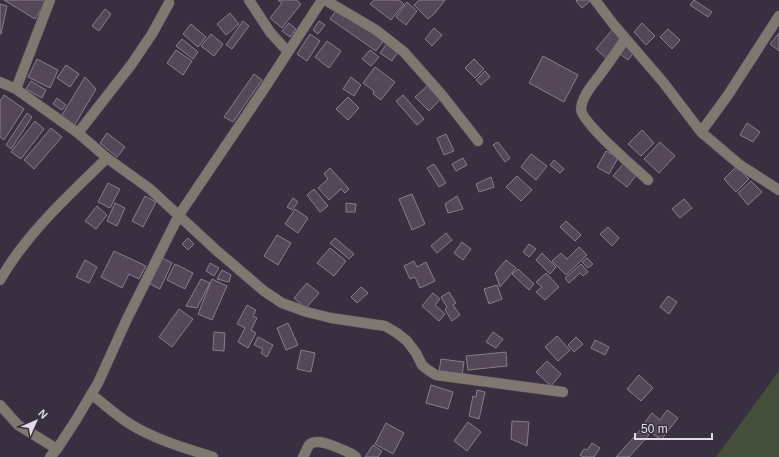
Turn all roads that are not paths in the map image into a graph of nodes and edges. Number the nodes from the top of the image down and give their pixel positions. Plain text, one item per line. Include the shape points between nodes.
1 (50, 0) edge
2 (249, 0) edge
3 (322, 0) edge
4 (326, 0) edge
5 (595, 0) edge
6 (169, 3) dead end
7 (779, 16) edge
8 (625, 39) junction
9 (288, 52) junction
10 (0, 82) edge
11 (16, 88) junction
12 (701, 132) junction
13 (78, 133) junction
14 (478, 140) dead end
15 (107, 158) junction
16 (648, 180) dead end
17 (779, 190) edge
18 (179, 215) junction
19 (0, 280) edge
20 (563, 392) dead end
21 (91, 394) junction
22 (0, 405) edge
23 (53, 453) edge
24 (213, 457) edge
25 (303, 457) edge
26 (356, 457) edge

1 - 11 street
2 - 9 street via 270,32
3 - 9 street
4 - 14 street via 376,30 404,52
5 - 8 street
6 - 13 street via 131,65
7 - 12 street
8 - 12 street via 663,82
8 - 16 street via 588,92 581,111 597,132
9 - 18 street
10 - 11 street
11 - 13 street
12 - 17 street via 740,165
13 - 15 street
15 - 18 street via 150,189
15 - 19 street via 45,220
18 - 20 street via 216,250 282,303 331,318 385,326 407,341 422,365 436,375
18 - 21 street
21 - 23 street
21 - 24 street via 130,424 176,446
22 - 23 street
25 - 26 street via 310,445 316,442 324,442

